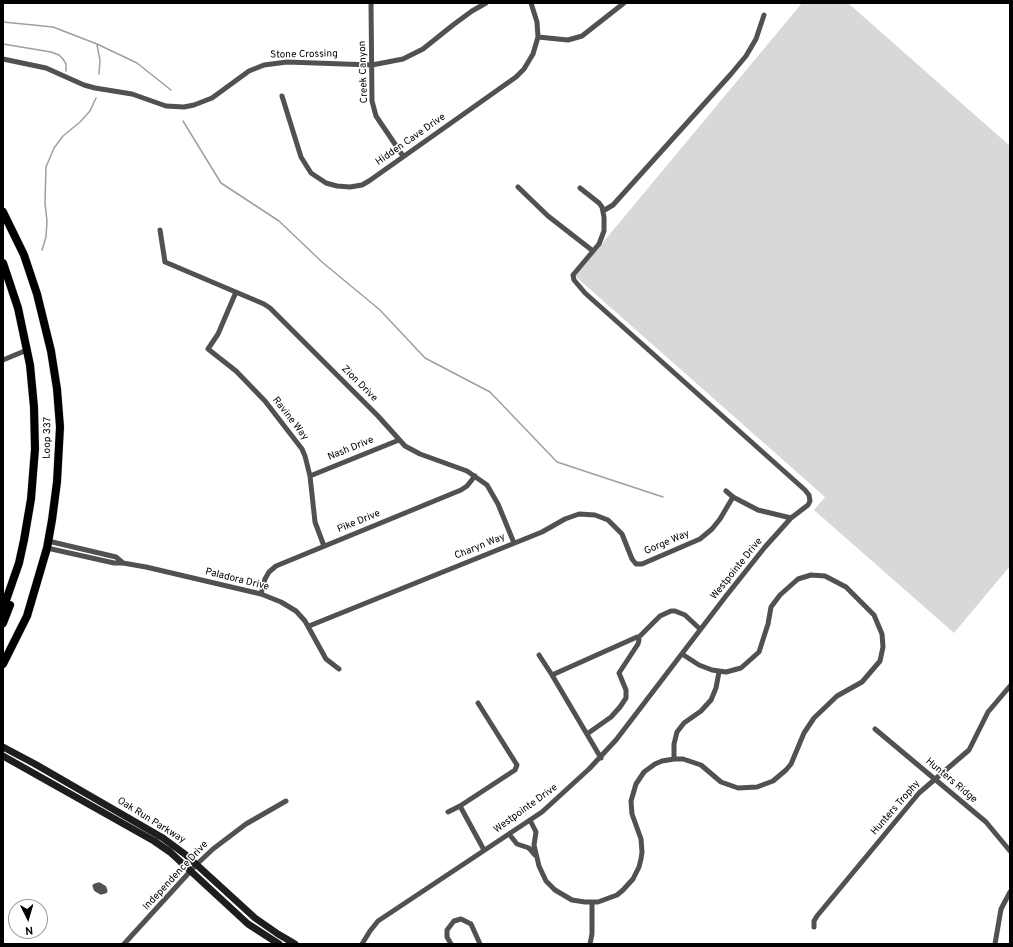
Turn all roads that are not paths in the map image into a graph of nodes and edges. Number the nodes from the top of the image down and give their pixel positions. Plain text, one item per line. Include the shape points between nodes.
1 (371, 3) edge
2 (486, 3) edge
3 (531, 3) edge
4 (624, 3) edge
5 (764, 15) dead end
6 (538, 37) junction
7 (3, 59) edge
8 (372, 65) junction
9 (282, 96) dead end
10 (404, 156) junction
11 (518, 187) dead end
12 (580, 188) dead end
13 (603, 211) junction
14 (3, 212) edge
15 (160, 230) dead end
16 (592, 251) junction
17 (3, 263) edge
18 (236, 292) junction
19 (27, 350) junction
20 (3, 360) edge
21 (399, 440) junction
22 (310, 476) junction
23 (475, 476) junction
24 (726, 491) dead end
25 (733, 497) junction
26 (31, 499) junction
27 (791, 518) junction
28 (514, 543) junction
29 (48, 545) junction
30 (324, 546) junction
31 (636, 564) joint
32 (260, 594) junction
33 (3, 609) edge
34 (3, 623) edge
35 (309, 626) junction
36 (700, 629) junction
37 (638, 638) junction
38 (682, 654) junction
39 (539, 655) dead end
40 (3, 664) edge
41 (339, 669) dead end
42 (718, 672) junction
43 (552, 675) junction
44 (1010, 686) edge
45 (478, 703) dead end
46 (875, 729) dead end
47 (587, 734) junction
48 (3, 747) edge
49 (3, 756) edge
50 (601, 758) junction
51 (674, 759) junction
52 (935, 779) junction
53 (286, 801) dead end
54 (460, 806) junction
55 (448, 812) dead end
56 (530, 820) junction
57 (509, 834) junction
58 (535, 841) junction
59 (526, 847) junction
60 (484, 850) junction
61 (1010, 851) edge
62 (536, 855) junction
63 (196, 865) junction
64 (190, 872) junction
65 (1010, 892) edge
66 (592, 902) junction
67 (814, 927) dead end
68 (124, 944) edge
69 (279, 944) edge
70 (295, 944) edge
71 (362, 944) edge
72 (451, 944) edge
73 (480, 944) edge
74 (590, 944) edge
75 (995, 944) edge

1 - 8 street, Creek Canyon
2 - 8 street, Stone Crossing via 416,53 403,60
3 - 6 street, Hidden Cave Drive via 537,22
4 - 6 street via 582,36 568,40
5 - 13 street via 756,39 746,56 613,205
6 - 10 street, Hidden Cave Drive via 529,63 516,77
7 - 8 street, Stone Crossing via 46,68 84,85 132,94 174,107 194,105 212,98 249,72 264,65 287,62
8 - 10 street, Creek Canyon via 374,109 383,127
9 - 10 street, Hidden Cave Drive via 301,157 311,173 326,183 350,187 362,185
11 - 16 street via 548,216
12 - 13 street via 599,203
13 - 16 street, Westpointe Drive via 603,236
14 - 29 main road, Loop 337 via 24,255 37,294 57,389 60,427 58,475
15 - 18 street, Zion Drive via 165,262
16 - 27 street, Westpointe Drive via 574,275 574,280 585,293 808,492 810,503
17 - 19 main road, Loop 337 via 18,308
18 - 21 street, Zion Drive via 270,308
18 - 22 street, Ravine Way via 218,334 208,349 236,371 265,401 299,444
19 - 20 street
19 - 26 main road, Loop 337 via 35,449
21 - 22 street, Nash Drive
21 - 23 street, Zion Drive via 420,454 449,463
22 - 30 street, Ravine Way via 315,522
23 - 28 street, Zion Drive via 490,489
23 - 30 street, Pike Drive via 461,490
24 - 25 street
25 - 27 street via 758,510
25 - 31 street, Gorge Way via 720,519 700,539 642,564
26 - 33 main road, Loop 337 via 19,563
26 - 34 main road via 32,523 27,552
27 - 36 street, Westpointe Drive
28 - 31 street, Charyn Way via 542,532 571,516 595,515 608,520 619,530
28 - 35 street, Charyn Way
29 - 32 street, Paladora Drive via 114,563
29 - 40 main road, Loop 337 via 27,616
30 - 32 street, Pike Drive via 276,566 265,579
32 - 35 street, Paladora Drive via 288,606
35 - 41 street, Paladora Drive via 326,659
36 - 37 street via 685,615 671,611 660,616
36 - 38 street, Westpointe Drive
37 - 43 street via 635,637
37 - 47 street via 638,644 619,672 626,690 626,698 611,718
38 - 42 street via 699,665
38 - 50 street, Westpointe Drive
39 - 43 street
42 - 51 street via 711,700 677,732
42 - 51 street via 740,668 759,652 771,607 798,578 811,575 825,576 846,587 874,615 882,634 880,661 862,682 837,696 814,718 804,733 791,764 773,781 758,788 738,788 721,782 701,765
43 - 47 street
44 - 52 street, Hunters Trophy via 988,712 969,750
45 - 54 street via 517,765 515,770
46 - 52 street, Hunters Ridge
47 - 50 street
48 - 63 street, Oak Run Parkway via 163,838
49 - 64 street, Oak Run Parkway via 154,841 170,852
50 - 56 street, Westpointe Drive
51 - 66 street via 662,761 649,768 640,777 634,790 631,801 632,814 642,845 636,873 617,895
52 - 61 street, Hunters Ridge via 986,822
52 - 67 street, Hunters Trophy via 920,793 817,916
53 - 63 street, Independence Drive via 246,824
54 - 55 street
54 - 60 street
56 - 57 street, Westpointe Drive
56 - 58 street via 536,832
57 - 59 street via 517,844
57 - 60 street, Westpointe Drive
58 - 59 street
58 - 62 street
59 - 62 street
60 - 71 street, Westpointe Drive via 378,921
62 - 66 street via 542,874 555,890 572,900
63 - 64 street, Independence Drive
63 - 70 street, Oak Run Parkway via 251,915
64 - 68 street, Independence Drive
64 - 69 street, Oak Run Parkway via 248,924
65 - 75 street via 1002,909
66 - 74 street
72 - 73 street via 447,930 454,921 461,919 471,924

